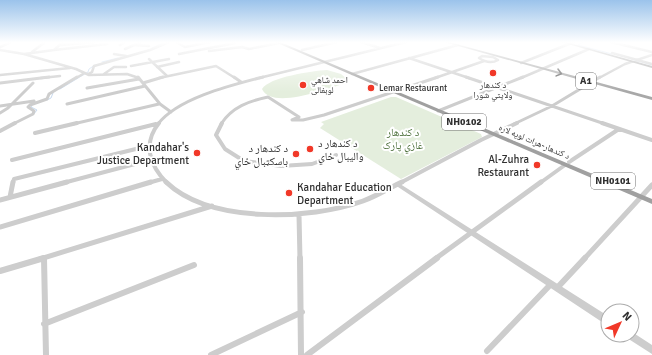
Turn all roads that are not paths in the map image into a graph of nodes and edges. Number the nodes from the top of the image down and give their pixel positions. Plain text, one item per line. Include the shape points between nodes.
1 (39, 59) edge
2 (112, 59) joint
3 (149, 59) dead end
4 (169, 59) dead end
5 (320, 59) edge
6 (321, 59) edge
7 (336, 59) edge
8 (407, 59) edge
9 (411, 59) edge
10 (480, 59) edge
11 (496, 59) edge
12 (502, 59) edge
13 (532, 59) edge
14 (567, 59) edge
15 (628, 59) edge
16 (629, 59) edge
17 (638, 59) edge
18 (634, 60) junction
19 (326, 61) junction
20 (484, 61) junction
21 (152, 62) junction
22 (179, 62) dead end
23 (521, 63) junction
24 (652, 64) edge
25 (90, 66) dead end
26 (131, 66) dead end
27 (126, 67) dead end
28 (157, 67) junction
29 (652, 67) edge
30 (71, 68) junction
31 (543, 69) junction
32 (49, 70) junction
33 (451, 72) junction
34 (355, 73) junction
35 (8, 74) junction
36 (85, 74) junction
37 (104, 74) junction
38 (0, 75) edge
39 (60, 76) dead end
40 (166, 76) junction
41 (43, 78) junction
42 (139, 79) junction
43 (0, 82) edge
44 (241, 82) junction
45 (592, 82) junction
46 (33, 83) dead end
47 (144, 85) junction
48 (87, 88) dead end
49 (498, 88) junction
50 (397, 92) junction
51 (652, 99) edge
52 (37, 101) junction
53 (67, 104) dead end
54 (159, 104) junction
55 (9, 105) junction
56 (0, 106) edge
57 (552, 106) junction
58 (440, 110) junction
59 (171, 112) junction
60 (0, 113) edge
61 (156, 124) junction
62 (8, 126) junction
63 (0, 127) edge
64 (619, 129) junction
65 (0, 131) edge
66 (35, 133) dead end
67 (495, 133) junction
68 (652, 140) edge
69 (148, 146) junction
70 (336, 155) dead end
71 (12, 160) dead end
72 (150, 160) junction
73 (569, 164) junction
74 (162, 179) junction
75 (397, 184) junction
76 (652, 185) edge
77 (642, 196) junction
78 (10, 197) junction
79 (652, 197) edge
80 (0, 200) edge
81 (652, 202) edge
82 (212, 206) junction
83 (299, 215) junction
84 (0, 226) edge
85 (470, 232) junction
86 (44, 258) junction
87 (194, 265) dead end
88 (0, 271) edge
89 (554, 286) junction
90 (302, 312) junction
91 (600, 316) edge
92 (44, 324) junction
93 (640, 342) edge
94 (652, 350) edge
95 (487, 351) dead end
96 (46, 355) edge
97 (211, 355) edge
98 (301, 355) edge
99 (307, 355) edge

1 - 30 street
2 - 25 street
2 - 36 street via 94,66 92,72
3 - 21 street
4 - 21 street
5 - 19 highway, د کندهار-هرات لويه لاره / NH0102
6 - 19 highway, د کندهار-هرات لويه لاره / NH0102
7 - 19 street
8 - 34 street
9 - 33 street
10 - 20 street
11 - 20 street via 497,61
12 - 23 main road
13 - 23 street
14 - 31 street
15 - 18 main road
16 - 18 street
17 - 18 street
18 - 24 street
18 - 29 main road
18 - 45 street
19 - 34 highway, د کندهار-هرات لويه لاره / NH0102
19 - 44 street
20 - 33 street
21 - 26 street
21 - 28 street
22 - 28 street
23 - 31 main road, A1
27 - 37 street via 114,67
28 - 40 street
30 - 32 street
30 - 36 street
31 -> 45 main road, A1
31 - 49 street
32 - 35 street
32 - 41 street
33 - 49 street
33 - 50 street
34 - 50 highway, د کندهار-هرات لويه لاره / NH0102
35 - 38 street
35 - 43 street
36 - 37 street
36 - 52 street via 49,94 46,99
37 - 42 street via 133,75
39 - 41 street
40 - 44 street via 216,66
40 - 47 street
41 - 43 street
42 - 47 street
42 - 48 street
44 - 59 street via 203,95
45 - 51 main road, A1
45 - 57 street
46 - 55 street
47 - 53 street
47 - 54 street
49 - 57 street
49 - 58 street
50 - 58 highway, د کندهار-هرات لويه لاره / NH0102
50 - 70 street via 295,121 292,120 299,117 297,114 268,98 262,99 229,112 220,123 216,135 225,149 244,161 281,166 312,164
52 - 55 street
52 - 62 street via 28,107 34,111 33,114
54 - 59 street
54 - 66 street
55 - 56 street
55 - 60 street
57 - 64 street
57 - 67 street
58 - 67 highway, د کندهار-هرات لويه لاره / NH0102
59 - 61 street
61 - 69 street
61 - 71 street
62 - 63 street
62 - 65 street
64 - 68 street
64 - 73 street
67 - 73 highway, د کندهار-هرات لويه لاره / NH0102
67 - 75 street
69 - 72 street
69 - 78 street via 14,179
72 - 74 street
72 - 78 street
73 - 77 highway, د کندهار-هرات لويه لاره / NH0101
73 - 85 street
74 - 82 street via 194,200
74 - 84 street
75 - 83 street via 365,200 332,210
75 - 85 street
76 - 77 street
77 - 79 highway, د کندهار-هرات لويه لاره / NH0101
77 - 81 highway, د کندهار-هرات لويه لاره
77 - 89 street
78 - 80 street
82 - 83 street via 237,211
82 - 86 street
83 - 90 street
85 - 89 street
85 - 99 street
86 - 88 street
86 - 92 street
87 - 92 street
89 - 91 street
89 - 95 street
90 - 97 street
90 - 98 street
92 - 96 street
93 - 94 street

